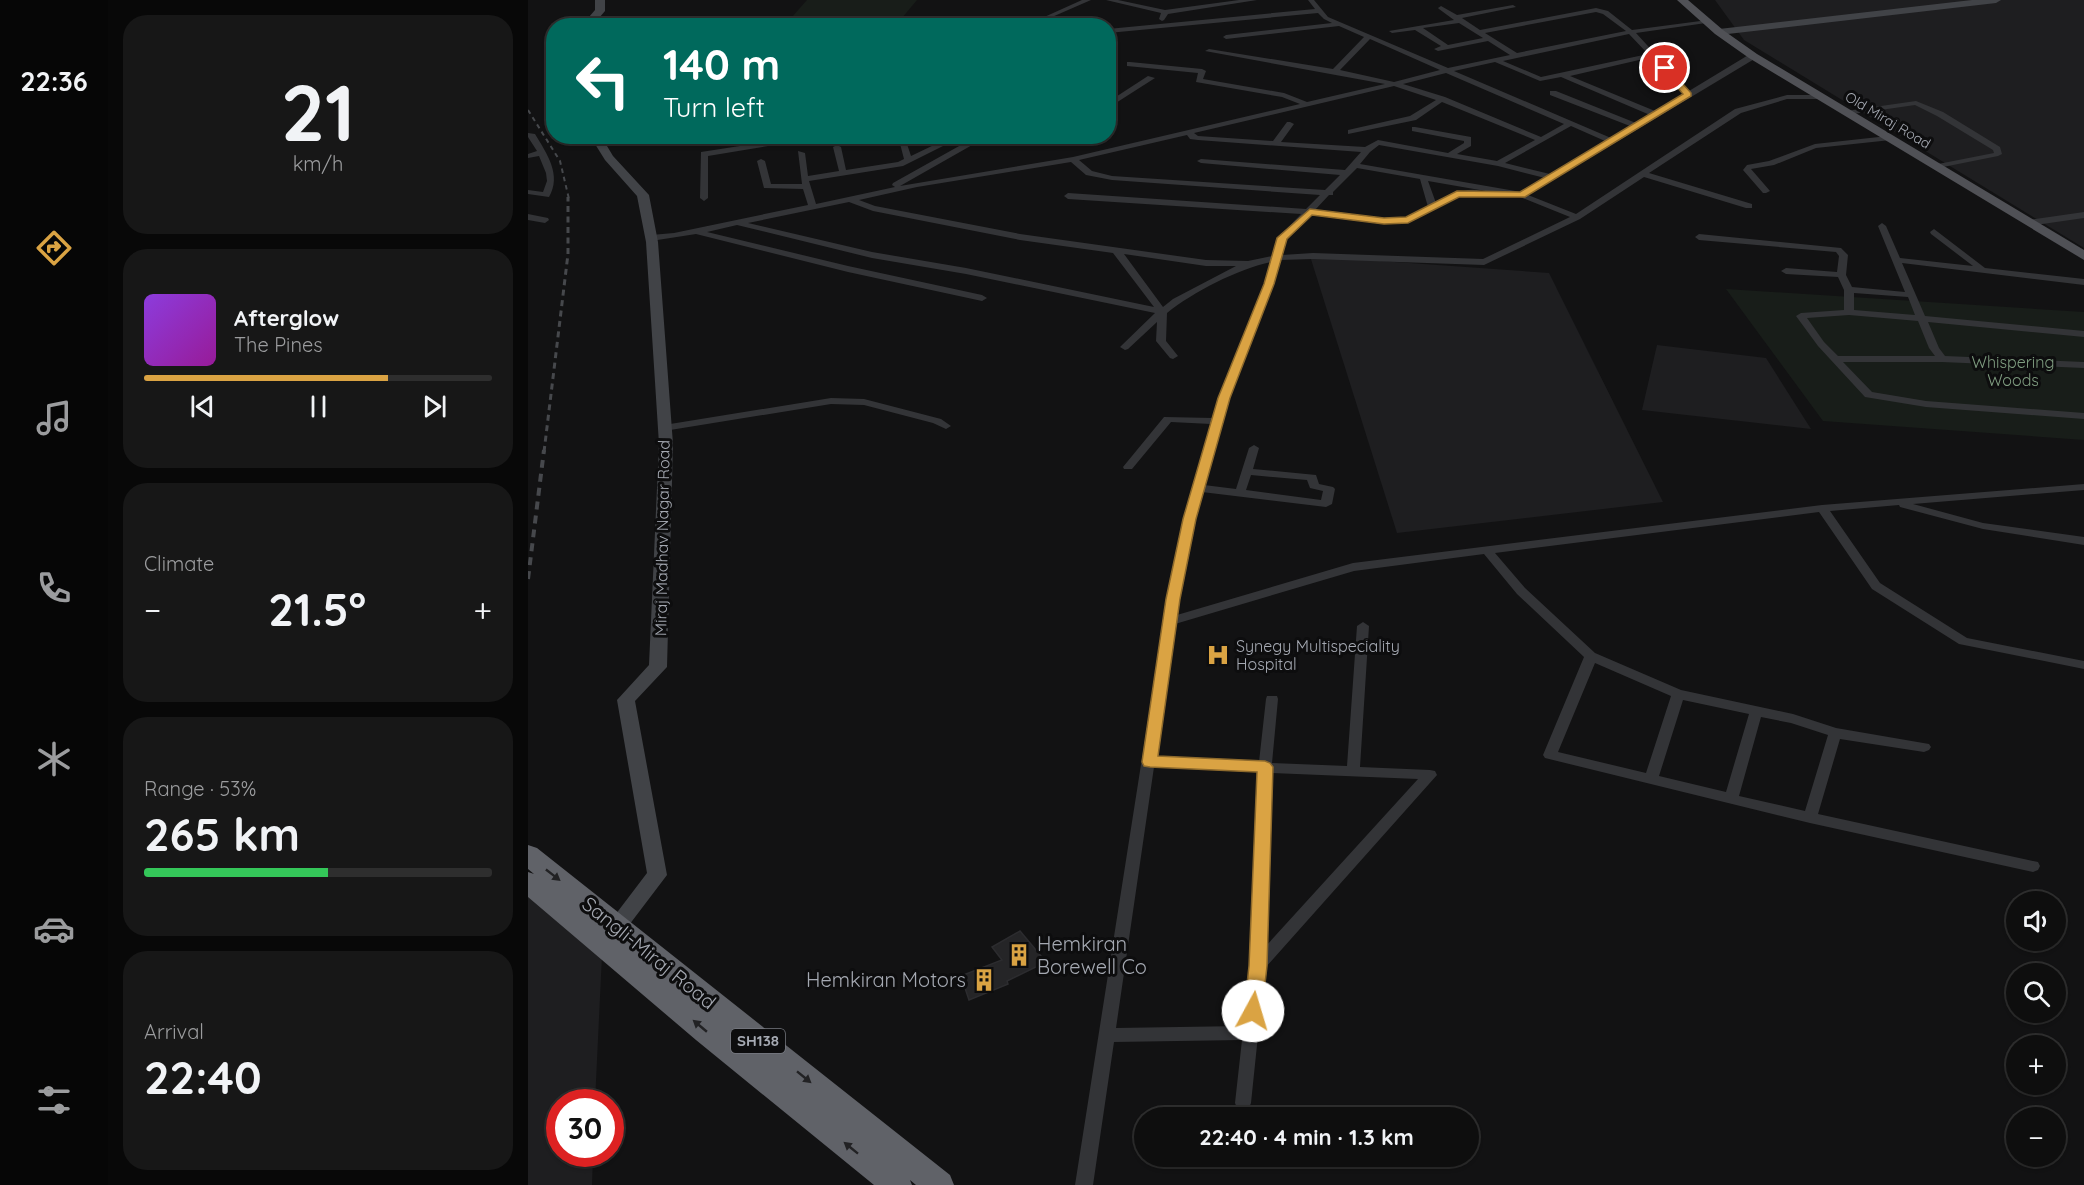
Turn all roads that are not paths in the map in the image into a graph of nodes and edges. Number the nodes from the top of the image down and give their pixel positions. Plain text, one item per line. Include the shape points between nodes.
1 (600, 0) edge
2 (1088, 0) edge
3 (1109, 0) edge
4 (1254, 0) edge
5 (1311, 0) edge
6 (1682, 0) edge
7 (1996, 0) edge
8 (1513, 7) dead end
9 (1441, 8) dead end
10 (1320, 11) junction
11 (1165, 12) junction
12 (594, 18) edge
13 (1046, 18) edge
14 (1458, 19) junction
15 (1706, 21) junction
16 (1342, 24) junction
17 (1160, 26) junction
18 (1416, 27) junction
19 (1116, 30) edge
20 (1392, 31) dead end
21 (1479, 32) junction
22 (1631, 32) junction
23 (1719, 32) junction
24 (1369, 36) junction
25 (1226, 37) dead end
26 (1489, 39) junction
27 (1448, 48) junction
28 (1438, 49) dead end
29 (1209, 51) dead end
30 (1653, 55) junction
31 (1515, 56) junction
32 (1753, 56) junction
33 (1495, 60) junction
34 (1130, 64) dead end
35 (1448, 70) junction
36 (1335, 71) junction
37 (1562, 75) junction
38 (1151, 78) dead end
39 (1581, 83) junction
40 (1395, 84) junction
41 (1572, 86) dead end
42 (1563, 90) dead end
43 (1688, 95) junction
44 (1821, 97) junction
45 (1442, 99) junction
46 (1116, 101) edge
47 (1305, 103) junction
48 (1846, 113) junction
49 (1655, 114) junction
50 (1571, 123) junction
51 (1290, 124) dead end
52 (1636, 126) junction
53 (1415, 129) dead end
54 (1189, 132) junction
55 (1352, 132) dead end
56 (528, 135) edge
57 (1888, 138) junction
58 (1541, 140) junction
59 (1611, 141) junction
60 (600, 144) edge
61 (771, 144) edge
62 (903, 144) edge
63 (971, 144) edge
64 (1275, 144) junction
65 (941, 145) dead end
66 (837, 147) dead end
67 (1366, 150) junction
68 (540, 153) junction
69 (801, 153) dead end
70 (1450, 155) junction
71 (528, 156) edge
72 (1073, 159) junction
73 (908, 160) junction
74 (761, 161) dead end
75 (1201, 161) dead end
76 (1498, 164) junction
77 (1936, 167) junction
78 (1351, 169) junction
79 (843, 173) junction
80 (1644, 174) junction
81 (1423, 177) junction
82 (1551, 177) junction
83 (805, 183) junction
84 (1766, 191) dead end
85 (528, 192) edge
86 (1330, 193) junction
87 (873, 194) junction
88 (1517, 194) junction
89 (1068, 196) dead end
90 (704, 198) dead end
91 (849, 199) junction
92 (1749, 206) dead end
93 (813, 208) junction
94 (1433, 208) junction
95 (1310, 212) junction
96 (2084, 215) edge
97 (528, 217) edge
98 (1577, 217) junction
99 (545, 220) dead end
100 (734, 222) junction
101 (2029, 223) junction
102 (1882, 226) dead end
103 (694, 231) junction
104 (1934, 232) dead end
105 (1699, 237) dead end
106 (651, 238) junction
107 (1116, 250) junction
108 (2084, 256) edge
109 (1276, 258) junction
110 (1897, 260) junction
111 (1248, 264) junction
112 (1982, 268) junction
113 (1786, 271) dead end
114 (1841, 275) junction
115 (2084, 282) edge
116 (1849, 290) junction
117 (1912, 295) junction
118 (981, 298) dead end
119 (1162, 312) junction
120 (1849, 312) junction
121 (1923, 318) junction
122 (2084, 334) edge
123 (1125, 347) dead end
124 (1173, 356) dead end
125 (1834, 359) junction
126 (1942, 359) junction
127 (2084, 365) edge
128 (2084, 416) edge
129 (1217, 421) junction
130 (946, 426) dead end
131 (664, 428) junction
132 (1254, 448) dead end
133 (1128, 467) dead end
134 (1250, 472) dead end
135 (2084, 487) edge
136 (1198, 488) junction
137 (1240, 493) junction
138 (1894, 502) junction
139 (1822, 508) junction
140 (2084, 541) edge
141 (1487, 550) junction
142 (1171, 621) junction
143 (1363, 626) dead end
144 (1592, 656) junction
145 (2084, 665) edge
146 (1677, 694) junction
147 (1272, 699) dead end
148 (1756, 711) junction
149 (1835, 733) junction
150 (1924, 747) dead end
151 (1150, 762) junction
152 (1265, 767) junction
153 (1353, 771) junction
154 (1651, 780) junction
155 (1731, 799) junction
156 (1810, 818) junction
157 (528, 855) edge
158 (2033, 866) dead end
159 (528, 882) edge
160 (574, 909) junction
161 (616, 927) junction
162 (1258, 966) junction
163 (1250, 1034) junction
164 (1107, 1035) junction
165 (1243, 1103) dead end
166 (897, 1185) edge
167 (939, 1185) edge
168 (1084, 1185) edge

1 - 12 street via 600,10
2 - 13 street
3 - 11 street
4 - 11 street
5 - 10 street
6 - 15 main road, Old Miraj Road
7 - 23 street
8 - 14 street
9 - 14 street
10 - 16 street
10 - 17 street
11 - 17 street
14 - 18 street
14 - 21 street
15 - 22 street
15 - 23 main road, Old Miraj Road
16 - 24 street
16 - 25 street
17 - 19 street
18 - 20 street
18 - 27 street
21 - 22 street via 1599,10
21 - 26 street
22 - 30 street
22 - 31 street
23 - 32 main road, Old Miraj Road
24 - 35 street
24 - 36 street
26 - 27 street
26 - 31 street
27 - 28 street
29 - 36 street
30 - 37 street
30 - 43 street
31 - 33 street
32 - 43 street
32 - 44 main road, Old Miraj Road
33 - 35 street
33 - 37 street via 1540,79
34 - 47 street via 1202,71 1199,80 1284,95
35 - 40 street
35 - 50 street
36 - 40 street
37 - 39 street
38 - 46 street
39 - 41 street
39 - 49 street
40 - 45 street
40 - 47 street
42 - 52 street via 1553,93
43 - 49 street
44 - 48 main road, Old Miraj Road
44 - 80 street via 1787,97 1738,111
45 - 55 street via 1413,118
45 - 58 street
47 - 54 street
48 - 57 main road, Old Miraj Road
48 - 77 street via 1916,104 1997,149 1998,154
49 - 52 street
50 - 58 street
50 - 59 street
51 - 64 street
52 - 59 street
53 - 70 street via 1468,139 1468,144
54 - 64 street via 1198,138
54 - 72 street
56 - 68 street
57 - 77 main road, Old Miraj Road
57 - 84 street via 1815,146 1748,169
58 - 76 street
59 - 82 street
60 - 106 street, Miraj Madhav Nagar Road via 643,195
61 - 90 street via 704,154
62 - 73 street
63 - 87 street
64 - 67 street
65 - 73 street
66 - 79 street
67 - 70 street via 1378,142
67 - 78 street
68 - 71 street
68 - 85 street via 551,173 551,189 546,195
69 - 83 street
70 - 76 street
72 - 86 street via 1089,173 1112,178
72 - 87 street
73 - 79 street
74 - 83 street via 766,186
75 - 78 street
76 - 82 street
77 - 101 main road, Old Miraj Road
78 - 81 street
78 - 86 street
79 - 83 street
80 - 92 street
80 - 98 street
81 - 88 street
81 - 94 street
82 - 88 street
83 - 93 street
86 - 95 street
87 - 91 street
88 - 94 street via 1457,194
88 - 98 street
89 - 95 street
91 - 93 street
91 - 107 street via 873,208 1020,237
93 - 100 street
94 - 95 street via 1408,220 1384,221
95 - 109 street via 1282,238
96 - 101 street
97 - 99 street
98 - 109 street via 1484,262
100 - 103 street
100 - 119 street via 872,255
101 - 108 main road, Old Miraj Road
102 - 110 street
103 - 106 street
103 - 118 street
104 - 112 street
105 - 114 street via 1838,250 1844,255
106 - 131 street, Miraj Madhav Nagar Road
107 - 111 street via 1206,263
107 - 119 street
109 - 111 street
109 - 129 street
110 - 112 street
110 - 117 street
111 - 119 street
112 - 115 street
113 - 114 street
114 - 116 street
116 - 117 street
116 - 120 street
117 - 121 street
119 - 123 street
119 - 124 street via 1161,341
120 - 121 street
120 - 125 street via 1801,316
121 - 122 street
121 - 126 street
125 - 126 street
125 - 128 street via 1869,395 1926,404
126 - 127 street
129 - 133 street via 1168,419
129 - 136 street
130 - 131 street via 864,402 831,401
131 - 161 street, Miraj Madhav Nagar Road via 658,667 626,700 657,875
132 - 137 street
134 - 137 street via 1312,477 1314,486 1329,489 1326,504
135 - 138 street
136 - 137 street
136 - 142 street
138 - 139 street
138 - 140 street via 1983,526
139 - 141 street
139 - 145 street via 1876,586 1963,641
141 - 142 street via 1353,567
141 - 144 street via 1521,591
142 - 151 street
143 - 153 street
144 - 146 street
144 - 154 street via 1550,755
146 - 148 street
146 - 154 street
147 - 152 street
148 - 149 street
148 - 155 street
149 - 150 street
149 - 156 street
151 - 152 street
151 - 164 street
152 - 153 street
152 - 162 street
153 - 162 street via 1430,775
154 - 155 street
155 - 156 street
156 - 158 street
157 -> 160 highway, Sangli-Miraj Road / SH138
159 - 160 highway, Sangli-Miraj Road
160 - 161 highway, Sangli-Miraj Road / SH138
166 -> 160 highway, Sangli-Miraj Road via 706,1030
161 -> 167 highway, Sangli-Miraj Road / SH138
162 - 163 street
163 - 164 street
163 - 165 street
164 - 168 street

